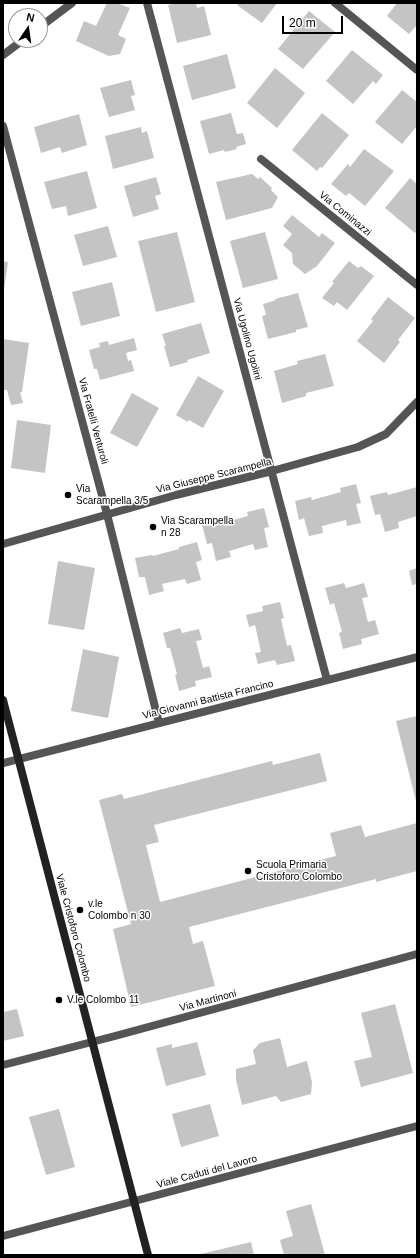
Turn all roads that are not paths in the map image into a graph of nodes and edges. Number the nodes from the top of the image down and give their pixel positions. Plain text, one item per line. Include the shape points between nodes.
1 (72, 3) edge
2 (148, 3) edge
3 (336, 3) edge
4 (48, 21) edge
5 (12, 48) edge
6 (3, 55) edge
7 (417, 70) edge
8 (3, 126) edge
9 (261, 159) dead end
10 (417, 285) edge
11 (417, 402) edge
12 (272, 471) junction
13 (107, 514) junction
14 (3, 544) edge
15 (417, 657) edge
16 (327, 680) junction
17 (3, 700) edge
18 (159, 723) junction
19 (18, 758) junction
20 (3, 763) edge
21 (417, 954) edge
22 (93, 1042) junction
23 (3, 1065) edge
24 (417, 1126) edge
25 (134, 1202) junction
26 (3, 1236) edge
27 (148, 1255) edge

1 - 4 street
2 - 12 street, Via Ugolino Ugolini
3 - 7 street
5 - 6 street
8 - 13 street, Via Fratelli Venturoli
9 - 10 street, Via Cominazzi
11 - 12 street, Via Giuseppe Scarampella via 386,434 358,447
12 - 13 street, Via Giuseppe Scarampella
12 - 16 street, Via Ugolino Ugolini
13 - 14 street, Via Giuseppe Scarampella
13 - 18 street, Via Fratelli Venturoli
15 - 16 street, Via Giovanni Battista Francino
16 - 18 street, Via Giovanni Battista Francino
17 - 19 street, Viale Cristoforo Colombo
18 - 19 street, Via Giovanni Battista Francino
19 - 20 street, Via Giovanni Battista Francino
19 - 22 street, Viale Cristoforo Colombo
21 - 22 street, Via Martinoni
22 - 23 street, Via Martinoni
22 - 25 street, Viale Cristoforo Colombo
24 - 25 street, Viale Caduti del Lavoro
25 - 26 street, Viale Caduti del Lavoro
25 - 27 street, Viale Cristoforo Colombo

